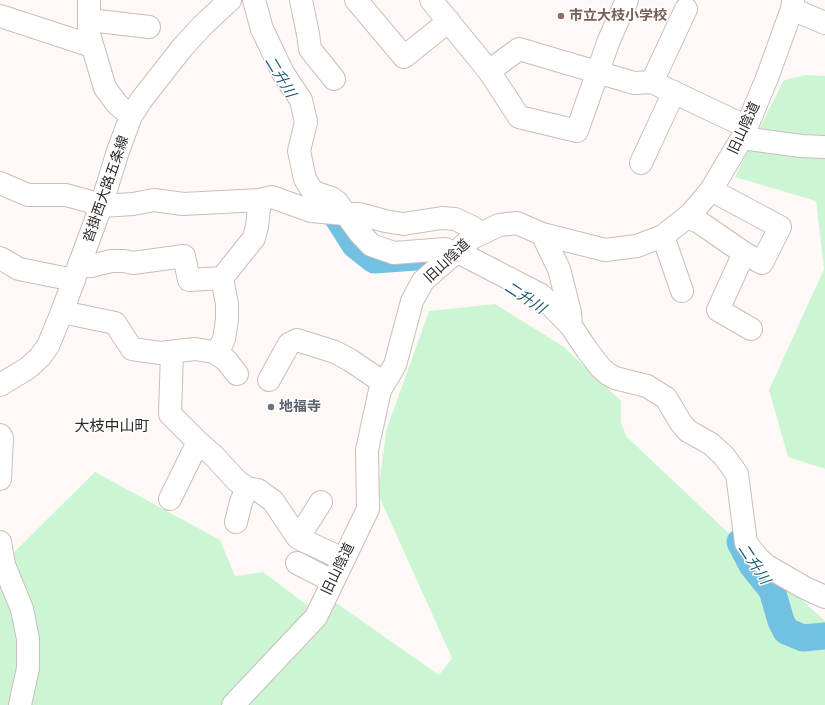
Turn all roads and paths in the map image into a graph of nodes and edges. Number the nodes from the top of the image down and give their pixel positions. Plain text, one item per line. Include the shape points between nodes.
1 (230, 0) edge
2 (254, 0) edge
3 (301, 0) edge
4 (356, 0) edge
5 (431, 0) edge
6 (626, 0) edge
7 (792, 5) edge
8 (686, 9) dead end
9 (90, 10) edge
10 (0, 16) edge
11 (449, 21) junction
12 (825, 22) edge
13 (149, 27) dead end
14 (92, 46) junction
15 (489, 71) junction
16 (597, 73) junction
17 (334, 78) dead end
18 (652, 82) junction
19 (674, 92) junction
20 (131, 116) junction
21 (745, 132) junction
22 (825, 147) edge
23 (641, 163) dead end
24 (0, 183) edge
25 (710, 190) junction
26 (260, 200) junction
27 (101, 206) junction
28 (346, 214) junction
29 (687, 217) junction
30 (480, 233) junction
31 (542, 234) junction
32 (664, 236) junction
33 (744, 253) junction
34 (454, 254) junction
35 (0, 258) edge
36 (77, 272) junction
37 (222, 278) junction
38 (682, 291) dead end
39 (62, 312) junction
40 (571, 326) junction
41 (751, 329) dead end
42 (172, 352) junction
43 (217, 354) junction
44 (237, 374) dead end
45 (269, 380) dead end
46 (384, 384) junction
47 (0, 385) edge
48 (0, 435) edge
49 (198, 442) junction
50 (0, 479) edge
51 (246, 488) junction
52 (170, 499) dead end
53 (321, 502) dead end
54 (236, 522) dead end
55 (298, 538) junction
56 (0, 542) edge
57 (343, 559) junction
58 (297, 563) dead end
59 (332, 581) junction
60 (825, 597) edge
61 (20, 705) edge
62 (233, 705) edge

1 - 20 street, 沓掛西大路五条線 via 182,48
2 - 28 street via 262,30 283,73 302,100 306,122 298,151 305,179 312,192 331,198
3 - 17 street via 305,55
4 - 11 street via 404,57
5 - 11 street
6 - 16 street
7 - 12 street
7 - 21 street, 旧山陰道
8 - 18 street
9 - 13 street
9 - 14 street via 89,34
10 - 14 street
11 - 15 street
14 - 20 street via 105,88 117,104
15 - 16 street via 519,50
15 - 16 street via 519,117 577,131
16 - 18 street via 634,83
18 - 19 street
19 - 21 street
19 - 23 street
20 - 27 street, 沓掛西大路五条線
21 - 22 street via 801,146
21 - 25 street, 旧山陰道
24 - 27 street via 28,195 66,196
25 - 29 street, 旧山陰道
25 - 33 street via 780,227 762,263
26 - 27 street via 183,204 154,200
26 - 28 street via 272,197 311,211
26 - 37 street via 254,238
27 - 36 street, 沓掛西大路五条線
28 - 30 street via 360,214 403,224 442,218 455,220
28 - 34 street via 371,245 394,253 445,249
29 - 32 street, 旧山陰道
29 - 33 street via 699,222
30 - 31 street, 旧山陰道 via 499,225 517,223
30 - 34 street, 旧山陰道
31 - 32 street, 旧山陰道 via 605,250 637,246
31 - 40 street via 559,269
32 - 38 street
33 - 41 street via 718,310
34 - 40 street via 541,295
34 - 46 street, 旧山陰道 via 423,281 412,301 395,365
35 - 36 street via 19,269
36 - 37 street via 111,262 133,263 184,256 189,280
36 - 39 street, 沓掛西大路五条線
37 - 43 street via 227,320 224,339
39 - 42 street via 115,323 132,349 160,354
39 - 47 street, 沓掛西大路五条線 via 48,346 40,357 28,368
40 - 60 street via 608,374 656,390 666,398 688,431 711,444 724,456 737,474 746,543 767,566
42 - 43 street via 195,349
42 - 49 street via 170,414
43 - 44 street via 226,360
45 - 46 street via 289,344 297,340 335,352
46 - 57 street, 旧山陰道 via 380,390 367,450 368,509
48 - 50 street
49 - 51 street
49 - 52 street
51 - 54 street
51 - 55 street via 258,490 273,501
53 - 55 street
55 - 57 street
56 - 61 street via 4,565 22,609 28,639 28,668
57 - 59 street, 旧山陰道
58 - 59 street
59 - 62 street, 旧山陰道 via 316,617

